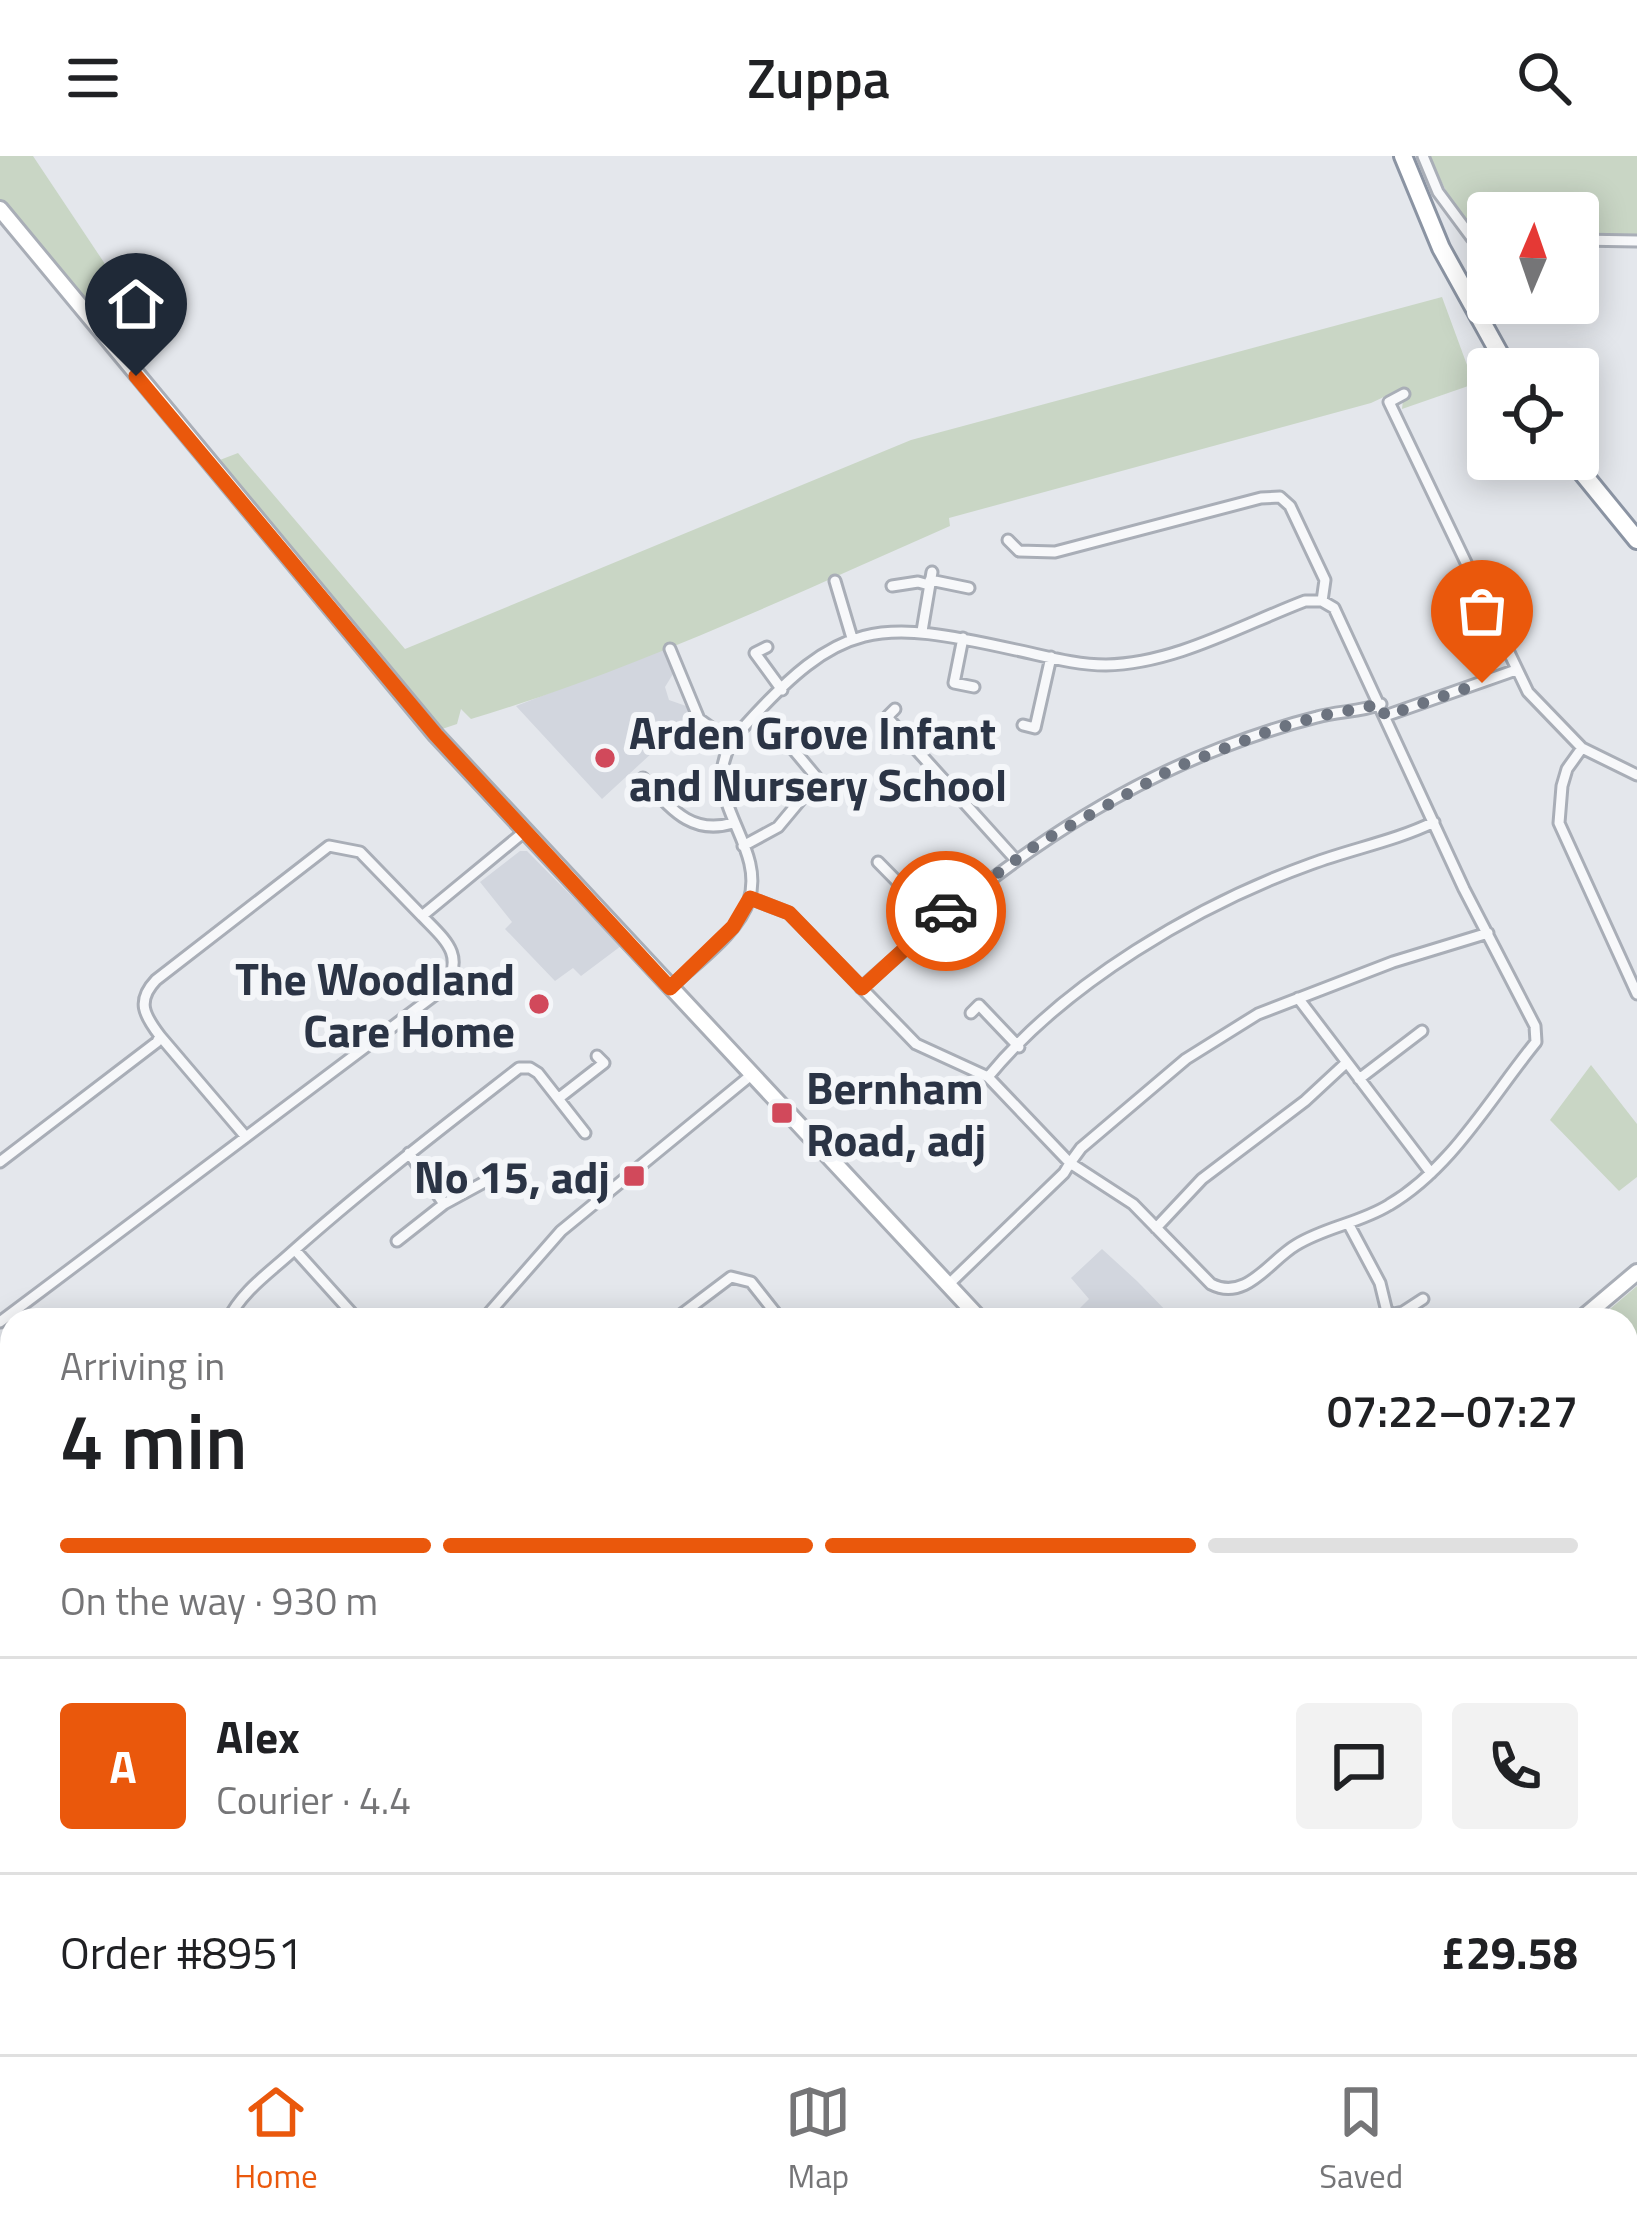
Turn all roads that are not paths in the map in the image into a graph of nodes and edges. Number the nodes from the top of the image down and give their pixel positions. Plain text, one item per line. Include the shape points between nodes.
1 (1403, 156) edge
2 (1423, 156) edge
3 (0, 209) edge
4 (1467, 231) edge
5 (1599, 240) edge
6 (1637, 241) edge
7 (1497, 348) edge
8 (1404, 394) dead end
9 (1588, 480) edge
10 (1637, 539) edge
11 (1008, 540) dead end
12 (1028, 554) junction
13 (1025, 568) dead end
14 (930, 579) junction
15 (835, 581) dead end
16 (892, 586) dead end
17 (970, 588) dead end
18 (1322, 601) junction
19 (922, 631) junction
20 (852, 638) junction
21 (963, 638) junction
22 (766, 647) dead end
23 (670, 649) dead end
24 (755, 653) junction
25 (742, 657) dead end
26 (1051, 657) junction
27 (1516, 670) junction
28 (940, 680) dead end
29 (953, 683) junction
30 (974, 688) dead end
31 (782, 690) junction
32 (1383, 710) junction
33 (887, 717) dead end
34 (1022, 725) dead end
35 (783, 731) dead end
36 (731, 742) junction
37 (1582, 748) junction
38 (1637, 775) edge
39 (638, 778) dead end
40 (1434, 822) junction
41 (733, 823) junction
42 (524, 832) junction
43 (743, 846) junction
44 (1015, 860) junction
45 (878, 862) dead end
46 (750, 898) junction
47 (422, 916) junction
48 (935, 920) junction
49 (1488, 933) junction
50 (670, 988) junction
51 (862, 988) junction
52 (1637, 994) edge
53 (1298, 998) junction
54 (974, 1005) dead end
55 (1422, 1031) dead end
56 (160, 1036) junction
57 (1019, 1046) junction
58 (597, 1055) dead end
59 (1346, 1063) junction
60 (751, 1076) junction
61 (988, 1078) junction
62 (1360, 1079) junction
63 (559, 1098) junction
64 (585, 1132) dead end
65 (246, 1137) junction
66 (409, 1154) junction
67 (0, 1162) edge
68 (1070, 1162) junction
69 (501, 1173) dead end
70 (1431, 1173) junction
71 (445, 1204) junction
72 (1348, 1223) junction
73 (1156, 1228) junction
74 (397, 1241) dead end
75 (295, 1250) junction
76 (1637, 1272) edge
77 (948, 1285) junction
78 (1424, 1299) dead end
79 (19, 1308) edge
80 (235, 1308) edge
81 (347, 1308) edge
82 (494, 1308) edge
83 (690, 1308) edge
84 (772, 1308) edge
85 (970, 1308) edge
86 (1386, 1308) edge
87 (1409, 1308) edge
88 (1594, 1308) edge

1 - 7 highway
2 - 4 street
3 - 42 street
5 - 6 street
8 - 27 street via 1388,402
9 - 10 highway
11 - 12 street
12 - 13 street
12 - 18 street via 1273,496 1290,506 1325,580
14 - 16 street
14 - 17 street
14 - 19 street
15 - 20 street
18 - 26 street via 1143,660
18 - 32 street via 1340,615
19 - 20 street
19 - 21 street
20 - 31 street
21 - 26 street
21 - 29 street
22 - 24 street
23 - 36 street via 699,719
24 - 25 street
24 - 31 street
26 - 34 street via 1041,729
27 - 32 street
27 - 37 street
28 - 29 street
29 - 30 street
31 - 36 street
32 - 40 street
32 - 44 street via 1304,721 1174,768
33 - 44 street
35 - 43 street via 822,783 778,827
36 - 41 street via 722,781
37 - 38 street
37 - 52 street via 1567,769 1558,824
39 - 41 street via 691,824
40 - 49 street
40 - 57 street via 1210,908 1112,969
41 - 43 street
42 - 47 street
42 - 50 street
43 - 46 street
44 - 48 street
45 - 48 street
46 - 50 street via 733,927
46 - 51 street via 789,913
47 - 56 street via 359,852 329,846 145,992 144,1015
47 - 65 street via 453,954 444,988
48 - 51 street
49 - 53 street
49 - 70 street via 1536,1042
50 - 60 street
51 - 61 street via 926,1052
53 - 59 street
53 - 68 street via 1213,1039
54 - 57 street
55 - 62 street
56 - 65 street
56 - 67 street
57 - 61 street
58 - 63 street via 604,1063
59 - 62 street
59 - 73 street via 1202,1179
60 - 77 street
60 - 82 street via 561,1231
61 - 68 street
62 - 70 street
63 - 64 street
63 - 66 street via 538,1073 519,1068
65 - 79 street
66 - 71 street
66 - 75 street
68 - 73 street
68 - 77 street
69 - 71 street
70 - 72 street via 1390,1205
71 - 74 street
72 - 73 street via 1299,1243 1247,1284 1228,1289 1211,1285
72 - 86 street
75 - 80 street
75 - 81 street
76 - 88 street
77 - 85 street
78 - 87 street
83 - 84 street via 730,1277 751,1282

